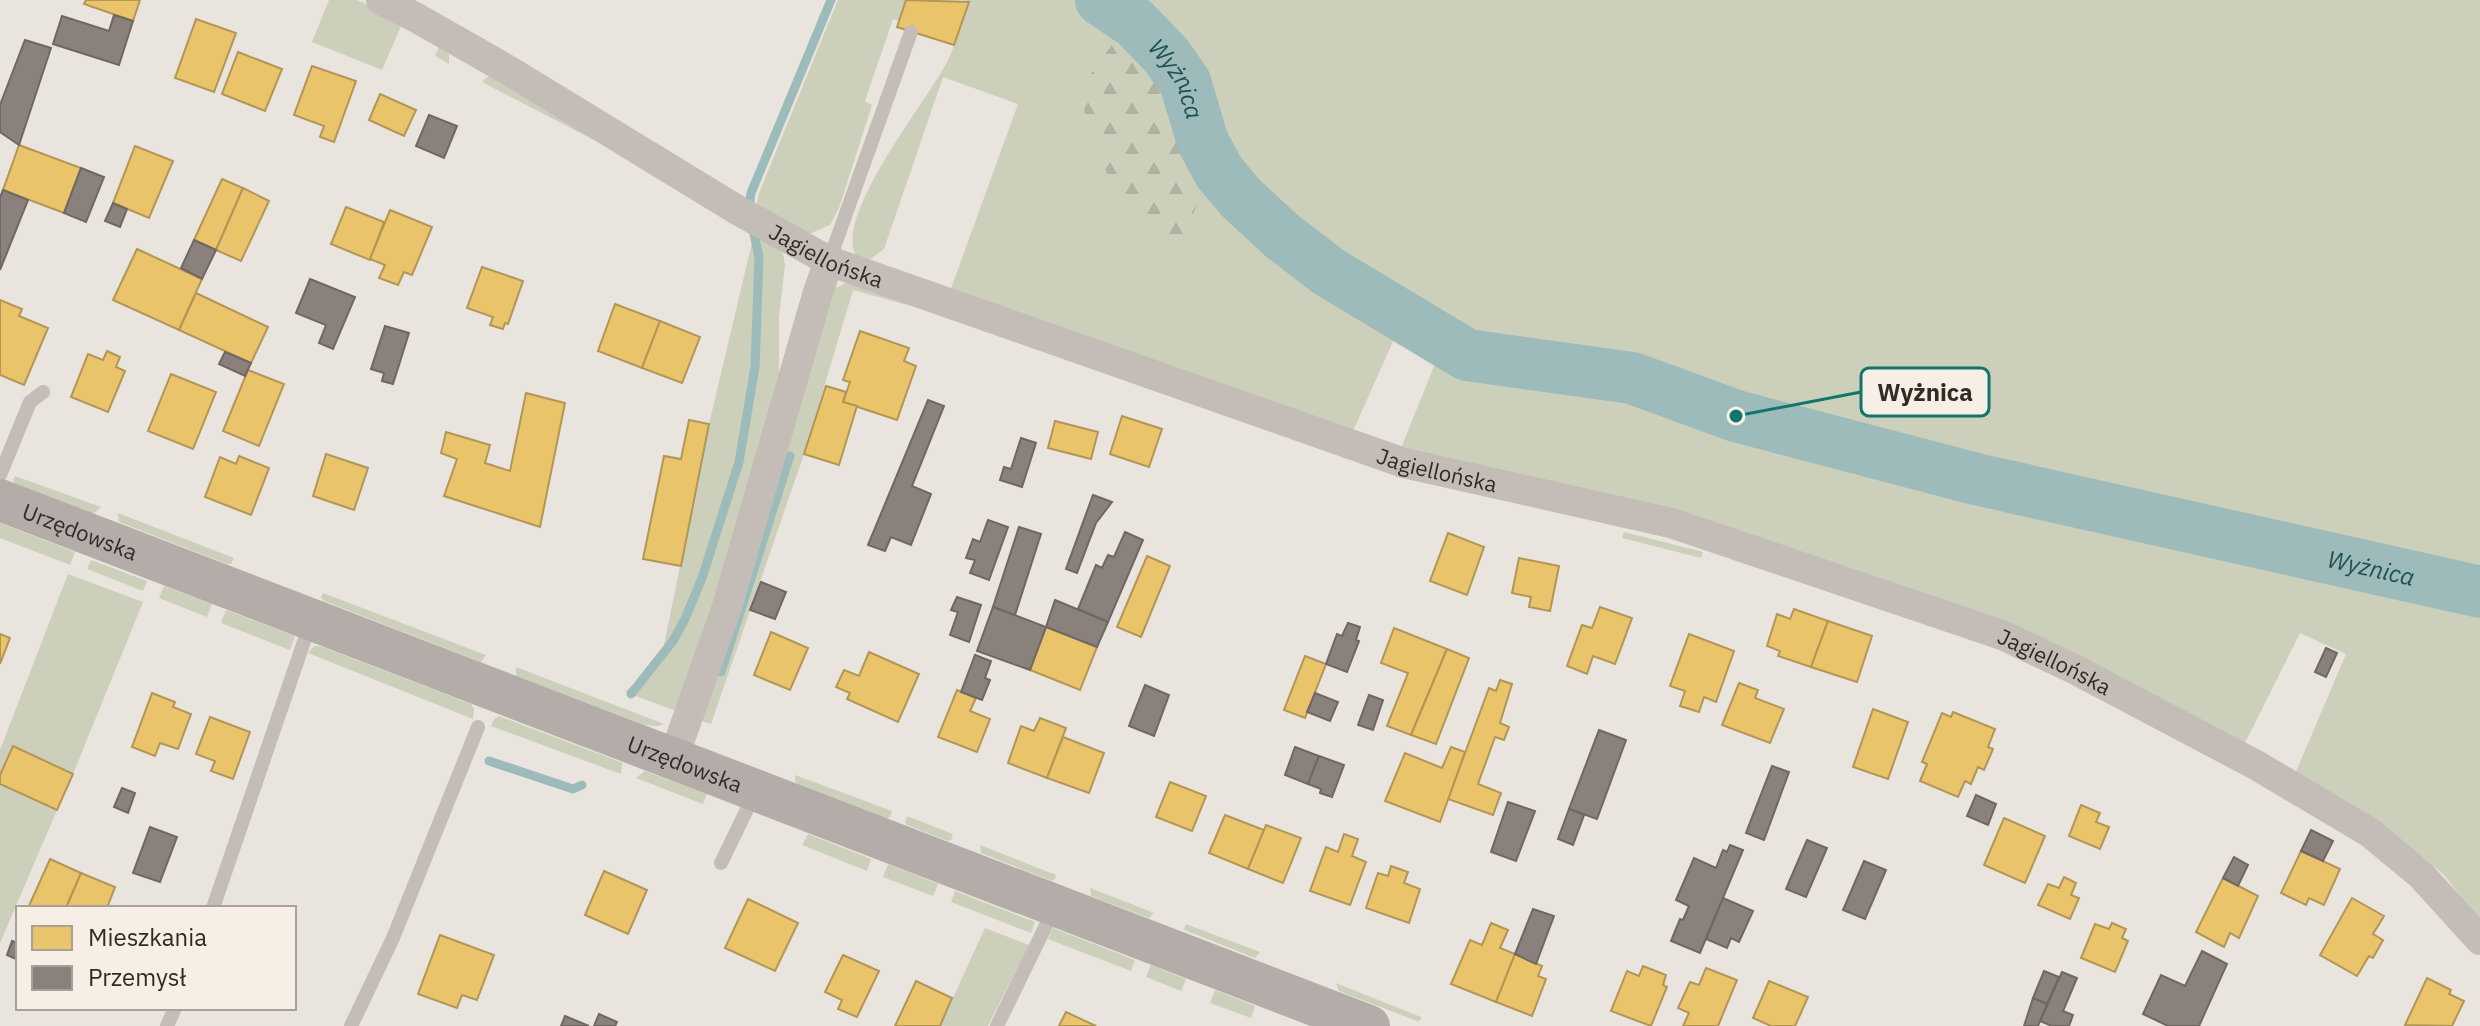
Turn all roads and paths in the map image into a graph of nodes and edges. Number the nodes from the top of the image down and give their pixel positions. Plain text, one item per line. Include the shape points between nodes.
1 (381, 0) edge
2 (911, 32) dead end
3 (829, 261) junction
4 (35, 394) dead end
5 (0, 475) edge
6 (0, 500) edge
7 (312, 620) junction
8 (478, 727) dead end
9 (673, 759) junction
10 (756, 790) junction
11 (721, 863) dead end
12 (1056, 905) junction
13 (214, 906) edge
14 (2480, 940) edge
15 (351, 1026) edge
16 (997, 1026) edge
17 (1369, 1026) edge

1 - 3 street, Jagiellońska
2 - 3 lane
3 - 9 street via 727,607
3 - 14 street, Jagiellońska via 1404,463 1671,523 2002,635 2256,765 2369,832 2421,875
4 - 5 lane
6 - 7 street, Urzędowska
7 - 9 street, Urzędowska
7 - 13 lane
8 - 15 lane via 393,938
9 - 10 street, Urzędowska
10 - 11 lane
10 - 12 street, Urzędowska
12 - 16 lane
12 - 17 street, Urzędowska

